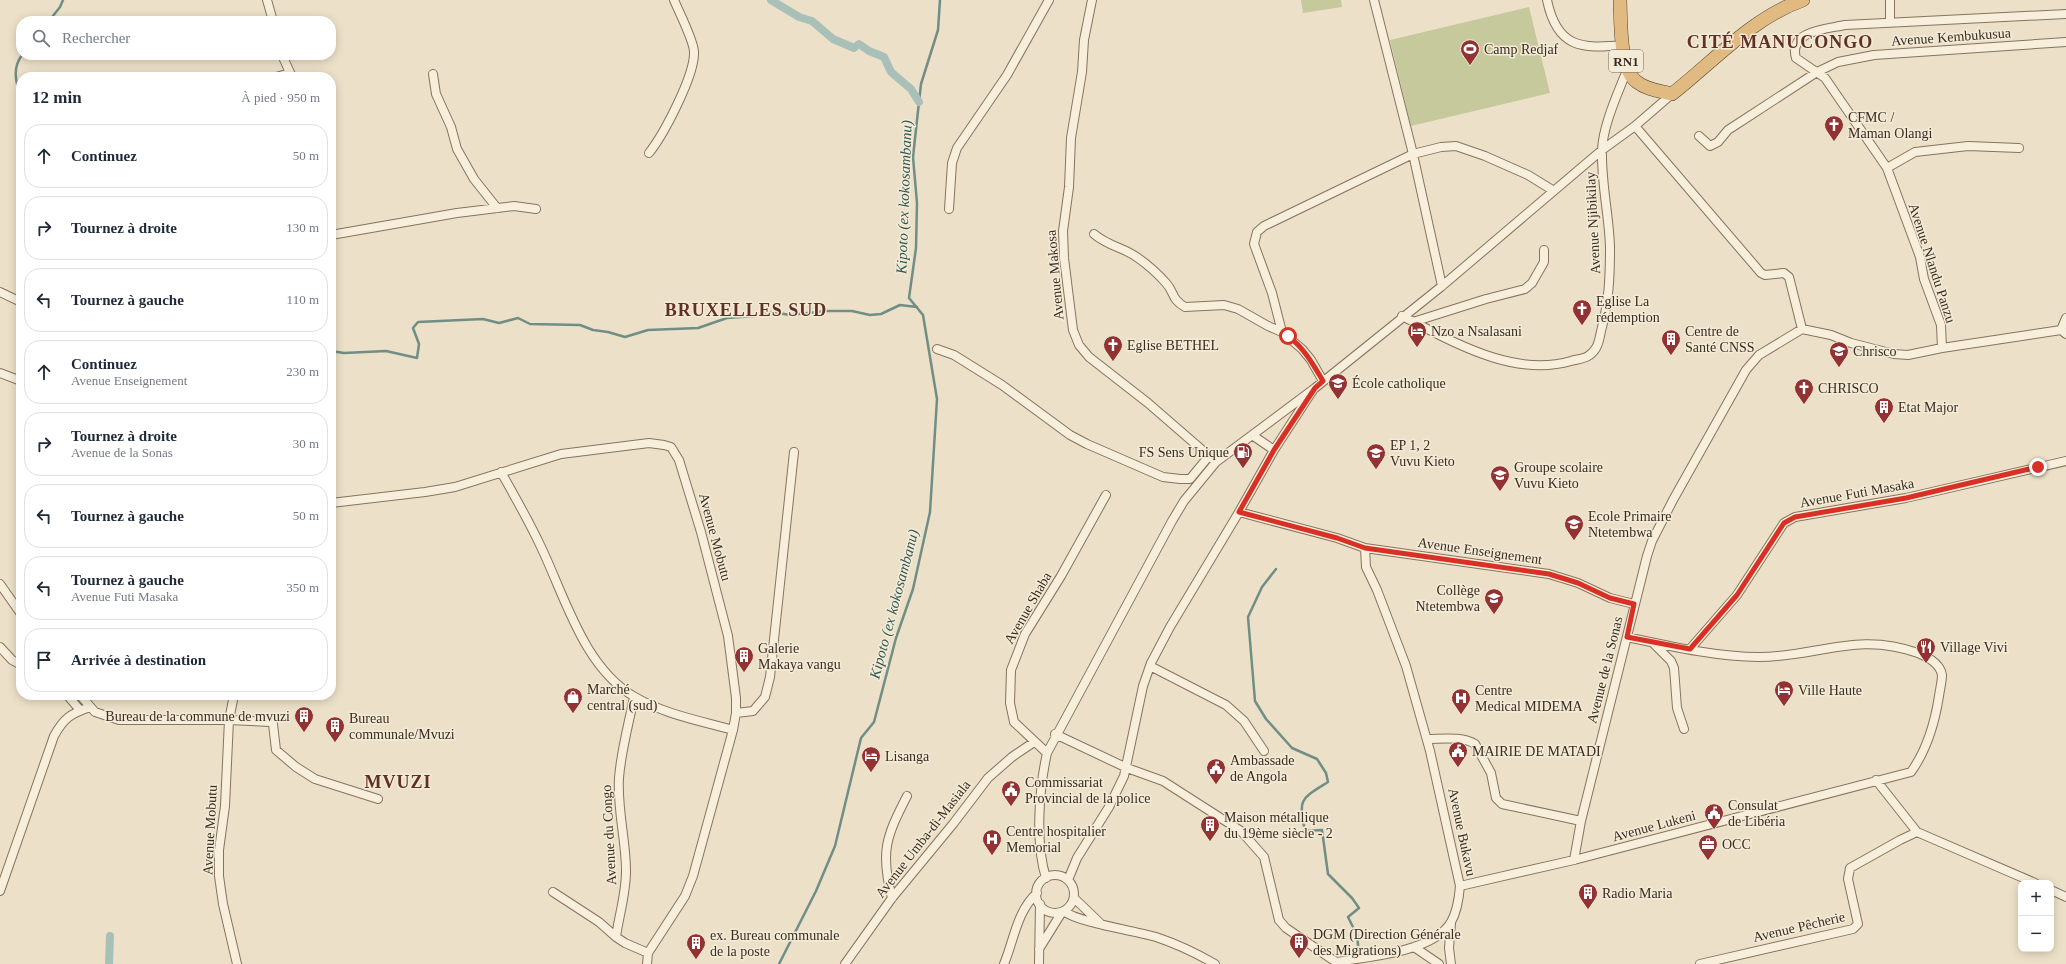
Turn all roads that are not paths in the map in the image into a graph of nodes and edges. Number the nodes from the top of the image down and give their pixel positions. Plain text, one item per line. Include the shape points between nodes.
1 (267, 0) edge
2 (674, 0) edge
3 (1049, 0) edge
4 (1092, 0) edge
5 (1374, 0) edge
6 (1547, 0) edge
7 (1620, 0) edge
8 (1803, 0) edge
9 (1890, 0) edge
10 (2066, 14) edge
11 (272, 16) edge
12 (1890, 22) junction
13 (2066, 42) edge
14 (1623, 45) junction
15 (284, 60) edge
16 (1627, 70) junction
17 (290, 72) edge
18 (1817, 72) junction
19 (433, 74) dead end
20 (1672, 94) junction
21 (1635, 126) junction
22 (1699, 136) dead end
23 (2019, 148) dead end
24 (1602, 150) junction
25 (649, 153) dead end
26 (1413, 154) junction
27 (1886, 168) junction
28 (1554, 191) junction
29 (497, 208) junction
30 (536, 209) dead end
31 (949, 209) dead end
32 (336, 234) edge
33 (1094, 234) dead end
34 (1544, 250) dead end
35 (1442, 286) junction
36 (0, 292) edge
37 (16, 300) edge
38 (1402, 316) junction
39 (2066, 318) edge
40 (1413, 322) junction
41 (1802, 329) junction
42 (1282, 332) junction
43 (2064, 332) edge
44 (1942, 348) junction
45 (937, 349) dead end
46 (0, 373) edge
47 (16, 379) edge
48 (1323, 381) junction
49 (1315, 388) junction
50 (1252, 435) junction
51 (1274, 450) junction
52 (794, 452) dead end
53 (1209, 456) junction
54 (2066, 461) edge
55 (1216, 462) junction
56 (501, 472) junction
57 (1106, 495) dead end
58 (336, 502) edge
59 (1239, 512) junction
60 (1365, 548) junction
61 (0, 584) edge
62 (1634, 604) junction
63 (16, 607) edge
64 (1627, 637) junction
65 (1652, 642) junction
66 (0, 647) edge
67 (1690, 649) junction
68 (16, 662) edge
69 (1150, 666) junction
70 (634, 697) junction
71 (71, 700) edge
72 (84, 700) edge
73 (233, 700) edge
74 (90, 707) junction
75 (80, 710) junction
76 (736, 713) junction
77 (229, 720) junction
78 (1684, 729) dead end
79 (733, 730) junction
80 (1055, 734) junction
81 (1427, 739) junction
82 (1034, 742) junction
83 (1264, 751) dead end
84 (1047, 753) junction
85 (1127, 768) junction
86 (1876, 780) junction
87 (907, 796) dead end
88 (378, 799) dead end
89 (1581, 821) junction
90 (1917, 832) junction
91 (1574, 860) junction
92 (1046, 878) junction
93 (1068, 880) junction
94 (2028, 880) edge
95 (1460, 886) junction
96 (0, 890) edge
97 (2054, 891) edge
98 (553, 892) dead end
99 (1037, 893) junction
100 (2066, 897) edge
101 (892, 898) junction
102 (1074, 898) junction
103 (1040, 904) junction
104 (1063, 911) junction
105 (1101, 923) junction
106 (1451, 923) junction
107 (616, 937) junction
108 (1414, 947) junction
109 (1038, 950) junction
110 (648, 953) junction
111 (1336, 963) edge
112 (237, 964) edge
113 (647, 964) edge
114 (845, 964) edge
115 (1004, 964) edge
116 (1039, 964) edge
117 (1215, 964) edge
118 (1439, 964) edge
119 (1452, 964) edge
120 (1700, 964) edge

1 - 11 street
2 - 25 street via 694,51 693,68 660,140
3 - 31 street via 1007,75 957,148 952,163
4 - 53 street, Avenue Makosa via 1071,138 1069,187 1063,231 1073,330 1078,345 1089,357 1148,403
5 - 26 street
6 - 14 street via 1550,13 1568,40 1578,45 1596,48
7 - 14 highway, RN1
8 - 20 highway via 1767,19 1727,47
9 - 12 street
10 - 12 street
12 - 18 street, Avenue Nlandu Panzu via 1845,25 1815,31 1801,37 1795,43 1796,58
13 - 18 street, Avenue Kembukusua via 1874,55 1838,62
14 - 16 highway, RN1
15 - 17 street
16 - 20 highway, RN1 via 1636,82 1647,88
16 - 24 street, Avenue Njibikilay
18 - 22 street, Avenue Kembukusua via 1728,130 1718,142 1710,146
18 - 27 street, Avenue Nlandu Panzu via 1833,87
19 - 29 street via 436,94 451,127 457,149 474,179
20 - 21 street
21 - 24 street
21 - 41 street via 1761,273 1784,273 1789,277
23 - 27 street via 1968,146 1915,152
24 - 28 street
24 - 40 street, Avenue Njibikilay via 1610,246 1610,282 1606,312 1596,348 1587,358 1560,364 1530,364 1502,360 1475,352
26 - 28 street via 1456,146 1528,175
26 - 35 street
26 - 42 street via 1264,226 1257,232 1254,244 1272,293
27 - 44 street, Avenue Nlandu Panzu via 1920,257 1924,279 1941,325
28 - 35 street
29 - 30 street via 514,206
29 - 32 street
33 - 42 street via 1104,243 1126,250 1137,257 1160,276 1168,285 1172,297 1185,307 1224,305
34 - 40 street via 1544,262 1525,289
35 - 38 street
36 - 37 street
38 - 40 street, Avenue Njibikilay
38 - 48 street
39 - 43 street
41 - 44 street via 1894,354 1908,355
41 - 62 street via 1759,355 1746,370 1652,541
42 - 48 street via 1302,349
43 - 44 street
45 - 53 street via 954,355 1002,385 1070,435 1163,477 1190,479
46 - 47 street
48 - 49 street
49 - 50 street
49 - 51 street
50 - 51 street
50 - 55 street
51 - 59 street
52 - 76 street via 770,677 765,697 753,711
53 - 55 street, Avenue Makosa
54 - 67 street, Avenue Futi Masaka via 1906,498 1795,517 1784,523 1737,595
55 - 80 street via 1184,501 1172,521
56 - 58 street, Avenue Mobutu via 455,487
56 - 70 street via 542,548 593,658
56 - 76 street, Avenue Mobutu via 561,454 649,443 671,447 685,479 728,636
57 - 82 street, Avenue Shaba via 1015,655 1010,677 1011,714 1014,722
59 - 60 street, Avenue Enseignement
59 - 69 street via 1170,627
60 - 62 street, Avenue Enseignement via 1549,574 1578,583 1610,598
60 - 81 street, Avenue Bukavu via 1366,567 1406,666
61 - 63 street
62 - 64 street, Avenue de la Sonas
64 - 65 street, Avenue Lukeni
64 - 89 street, Avenue de la Sonas
65 - 67 street, Avenue Lukeni
65 - 78 street via 1671,661 1674,668 1677,708
66 - 68 street
67 - 86 street, Avenue Lukeni via 1748,657 1771,657 1848,644 1877,643 1901,647 1934,662 1942,674 1936,712 1920,760 1911,772
69 - 83 street via 1226,706 1244,721
69 - 85 street via 1143,686
70 - 79 street
70 - 107 street, Avenue du Congo via 619,777 626,890
71 - 75 street
72 - 74 street
73 - 77 street, Avenue Mobutu
74 - 75 street
74 - 77 street via 102,715 119,720
75 - 96 street via 62,721 54,736
76 - 79 street, Avenue Mobutu
77 - 88 street via 271,722 276,750 296,767 315,779
77 - 112 street, Avenue Mobutu via 219,876 222,904
79 - 110 street, Avenue Mobutu via 686,896
80 - 84 street
80 - 85 street, Avenue Bukavu
81 - 89 street via 1453,738 1475,744 1491,773 1496,798 1502,804
81 - 95 street, Avenue Bukavu
82 - 84 street, Avenue Shaba
82 - 101 street, Avenue Umba-di-Masiala via 988,778
84 - 92 street via 1041,778 1040,846 1040,860
85 - 93 street via 1117,793 1077,858
85 - 111 street, Avenue Bukavu via 1163,781 1241,831 1264,857 1279,920 1286,928
86 - 90 street
86 - 91 street, Avenue Lukeni
87 - 101 street via 890,828 886,847 886,868
89 - 91 street, Avenue de la Sonas
90 - 94 street
90 - 120 street, Avenue Pêcherie via 1850,868 1848,879 1858,924 1853,929
91 - 95 street, Avenue Lukeni
92 - 93 street via 1061,876
92 - 99 street via 1038,887
93 - 102 street
95 - 106 street, Avenue Bukavu via 1457,908
97 - 100 street
98 - 107 street via 599,922
99 - 103 street
99 - 115 street via 1020,918
101 - 114 street, Avenue Umba-di-Masiala
102 - 104 street via 1072,904
102 - 105 street
103 - 104 street via 1049,912
103 - 109 street
104 - 105 street via 1072,917
104 - 109 street
105 - 117 street via 1156,937
106 - 108 street, Avenue Bukavu via 1438,936
106 - 119 street via 1449,948
107 - 110 street
108 - 111 street, Avenue Bukavu
108 - 118 street
109 - 116 street
110 - 113 street, Avenue Mobutu

